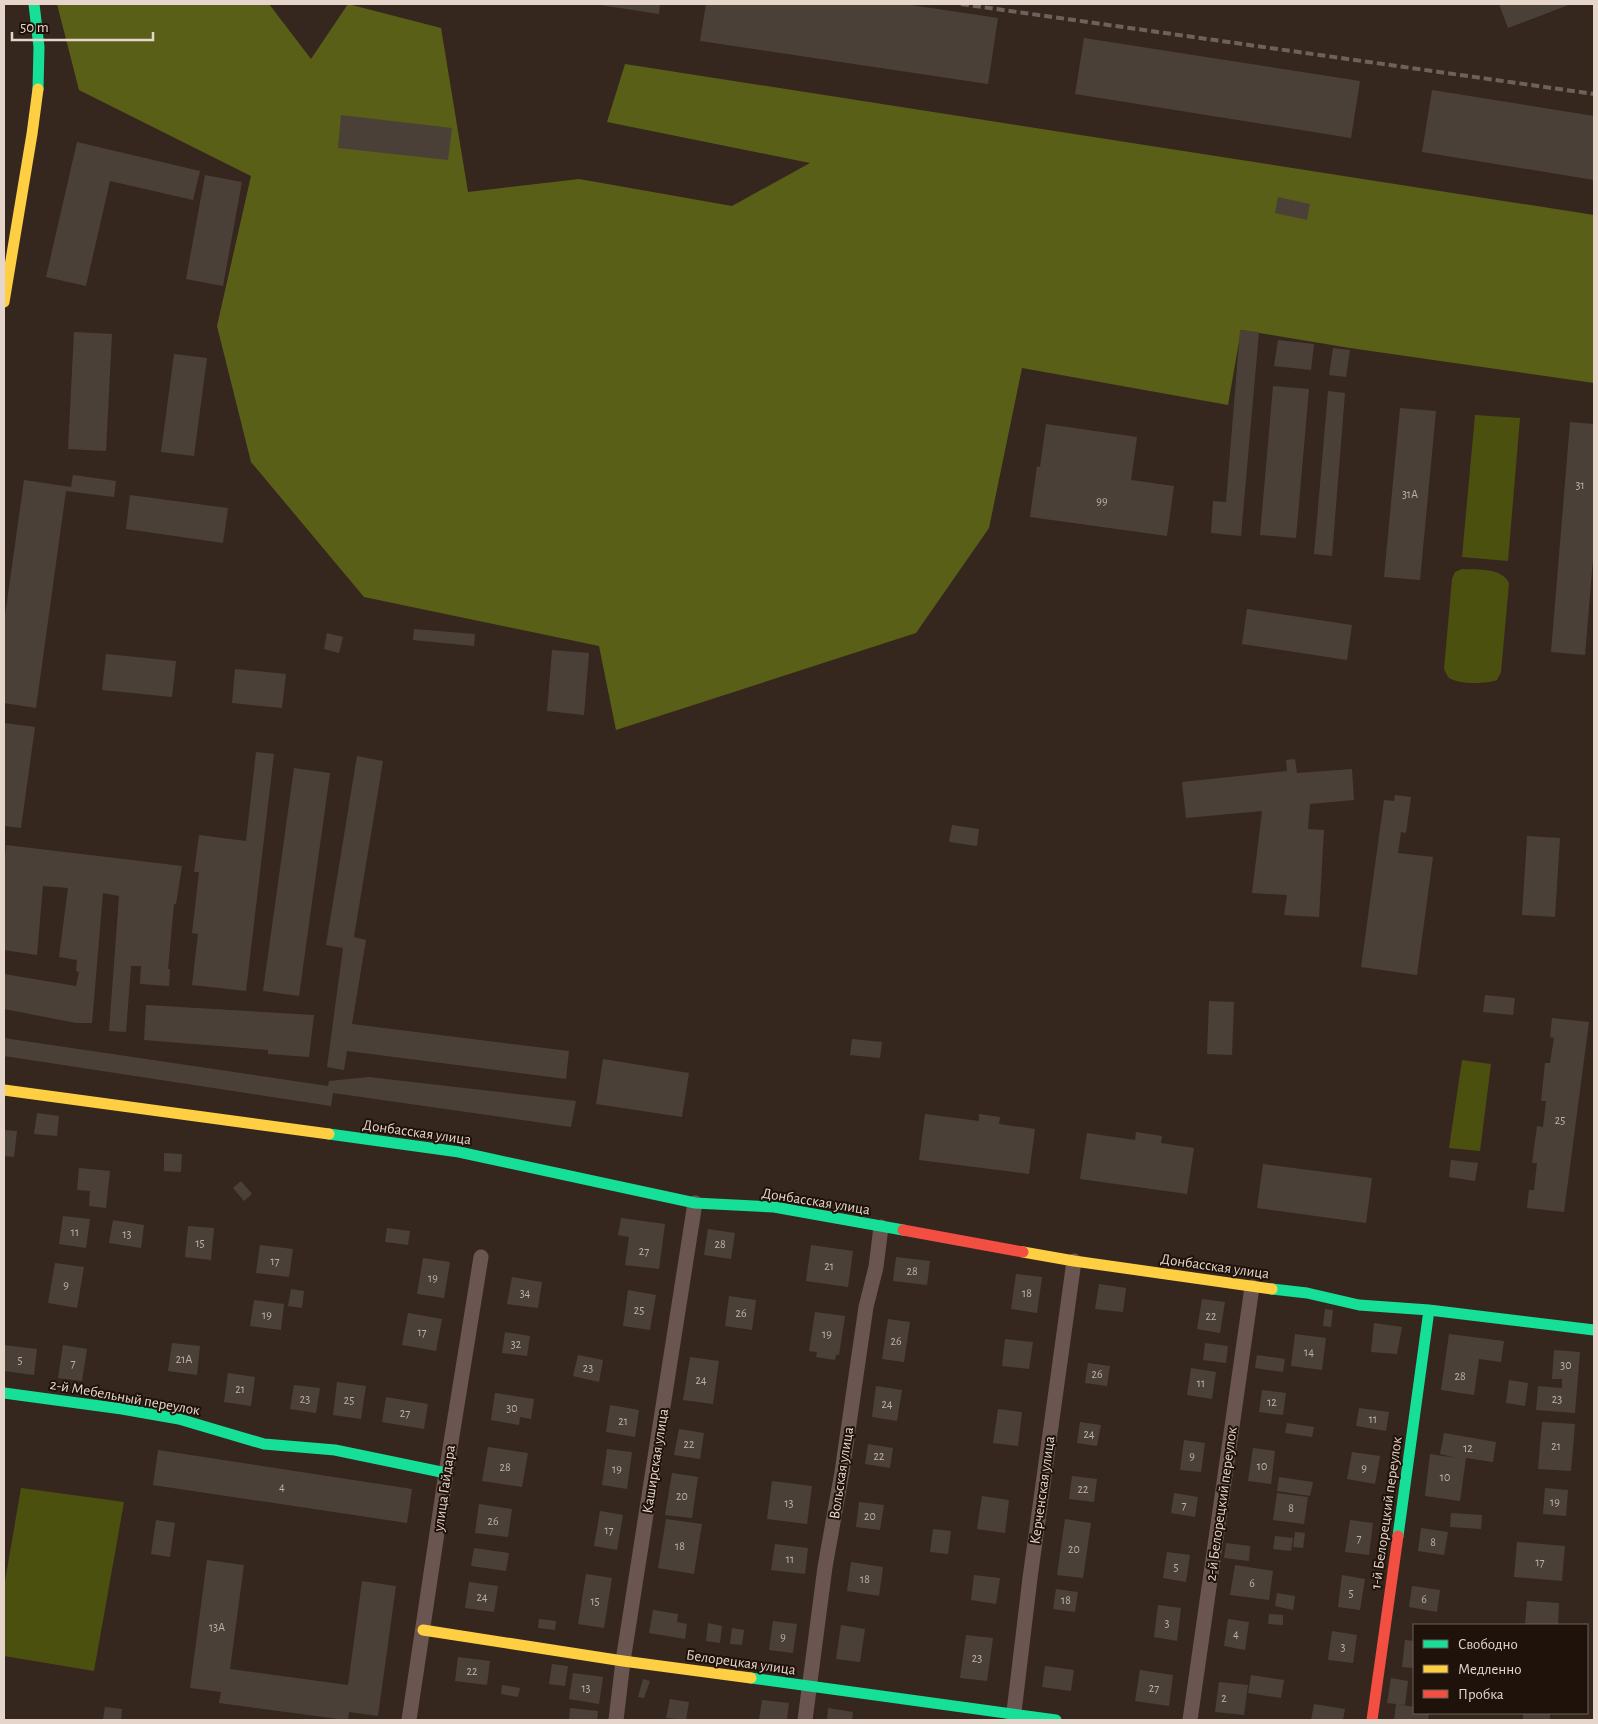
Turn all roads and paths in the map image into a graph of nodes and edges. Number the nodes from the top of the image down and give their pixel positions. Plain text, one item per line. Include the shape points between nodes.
1 (34, 4) edge
2 (4, 302) edge
3 (4, 1090) edge
4 (695, 1203) junction
5 (881, 1227) junction
6 (481, 1257) dead end
7 (1074, 1261) junction
8 (1252, 1287) junction
9 (1428, 1310) junction
10 (1594, 1330) edge
11 (4, 1393) edge
12 (446, 1473) junction
13 (423, 1630) junction
14 (623, 1661) junction
15 (810, 1687) junction
16 (1014, 1718) edge
17 (409, 1720) edge
18 (616, 1720) edge
19 (806, 1720) edge
20 (1056, 1720) edge
21 (1190, 1720) edge
22 (1372, 1720) edge

1 - 2 street via 39,28 40,69 35,120
3 - 4 street, Донбасская улица via 459,1152
4 - 5 street, Донбасская улица via 774,1207
4 - 14 street, Каширская улица
5 - 7 street, Донбасская улица
5 - 15 street, Вольская улица via 825,1567
6 - 12 street, улица Гайдара
7 - 8 street, Донбасская улица
7 - 16 street, Керченская улица
8 - 9 street, Донбасская улица via 1307,1293 1359,1305
8 - 21 street, 2-й Белорецкий переулок
9 - 10 street, Донбасская улица
9 - 22 street, 1-й Белорецкий переулок
11 - 12 street, 2-й Мебельный переулок via 170,1417 264,1444 334,1450
12 - 13 street, улица Гайдара
13 - 14 street, Белорецкая улица
13 - 17 street, улица Гайдара
14 - 15 street, Белорецкая улица
14 - 18 street, Каширская улица
15 - 16 street, Белорецкая улица
15 - 19 street, Вольская улица
16 - 20 street, Белорецкая улица

